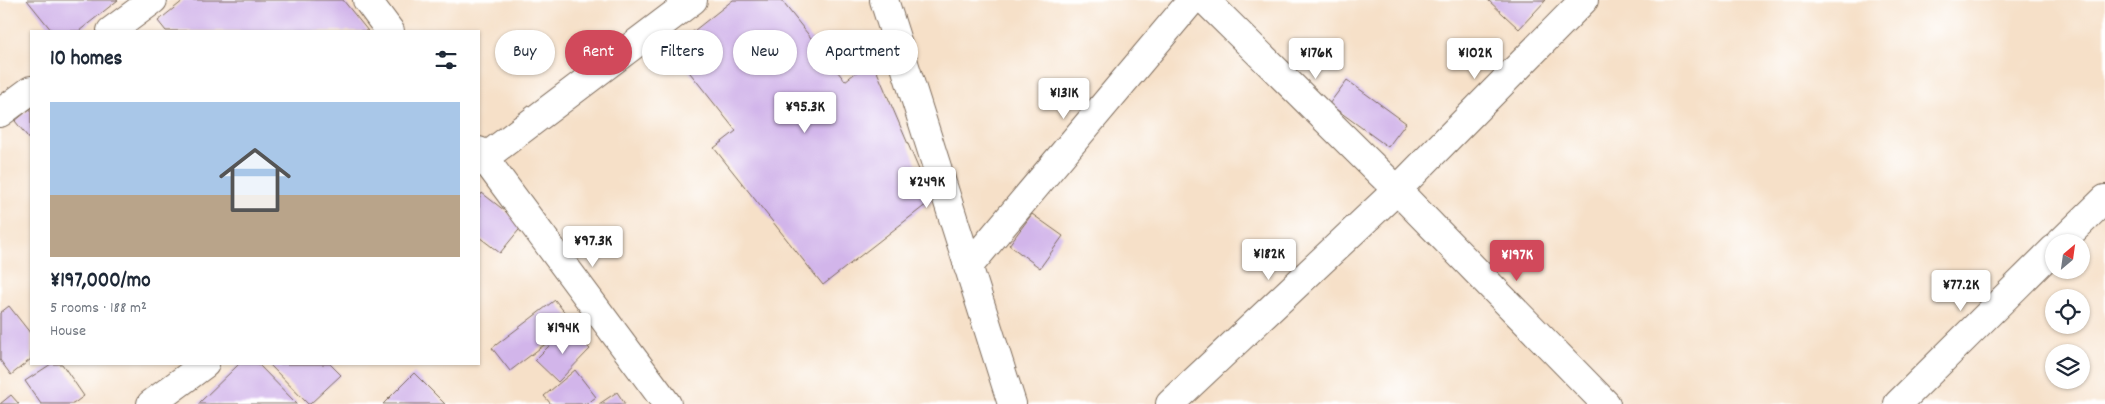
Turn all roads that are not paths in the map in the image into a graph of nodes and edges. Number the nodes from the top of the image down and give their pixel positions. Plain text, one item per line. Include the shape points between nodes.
1 (153, 0) edge
2 (367, 0) edge
3 (694, 0) edge
4 (884, 0) edge
5 (1192, 0) edge
6 (1205, 0) edge
7 (1584, 0) edge
8 (112, 30) edge
9 (389, 30) edge
10 (30, 91) edge
11 (0, 113) edge
12 (481, 157) edge
13 (1397, 190) junction
14 (2105, 199) edge
15 (2069, 234) edge
16 (2045, 258) edge
17 (968, 267) junction
18 (204, 365) edge
19 (151, 404) edge
20 (667, 404) edge
21 (1012, 404) edge
22 (1170, 404) edge
23 (1606, 404) edge
24 (1898, 404) edge

1 - 8 street
2 - 9 street
3 - 12 street
4 - 17 street
5 - 17 street
6 - 13 street
7 - 13 street
10 - 11 street
12 - 20 street
13 - 22 street
13 - 23 street
14 - 15 street
16 - 24 street
17 - 21 street
18 - 19 street

